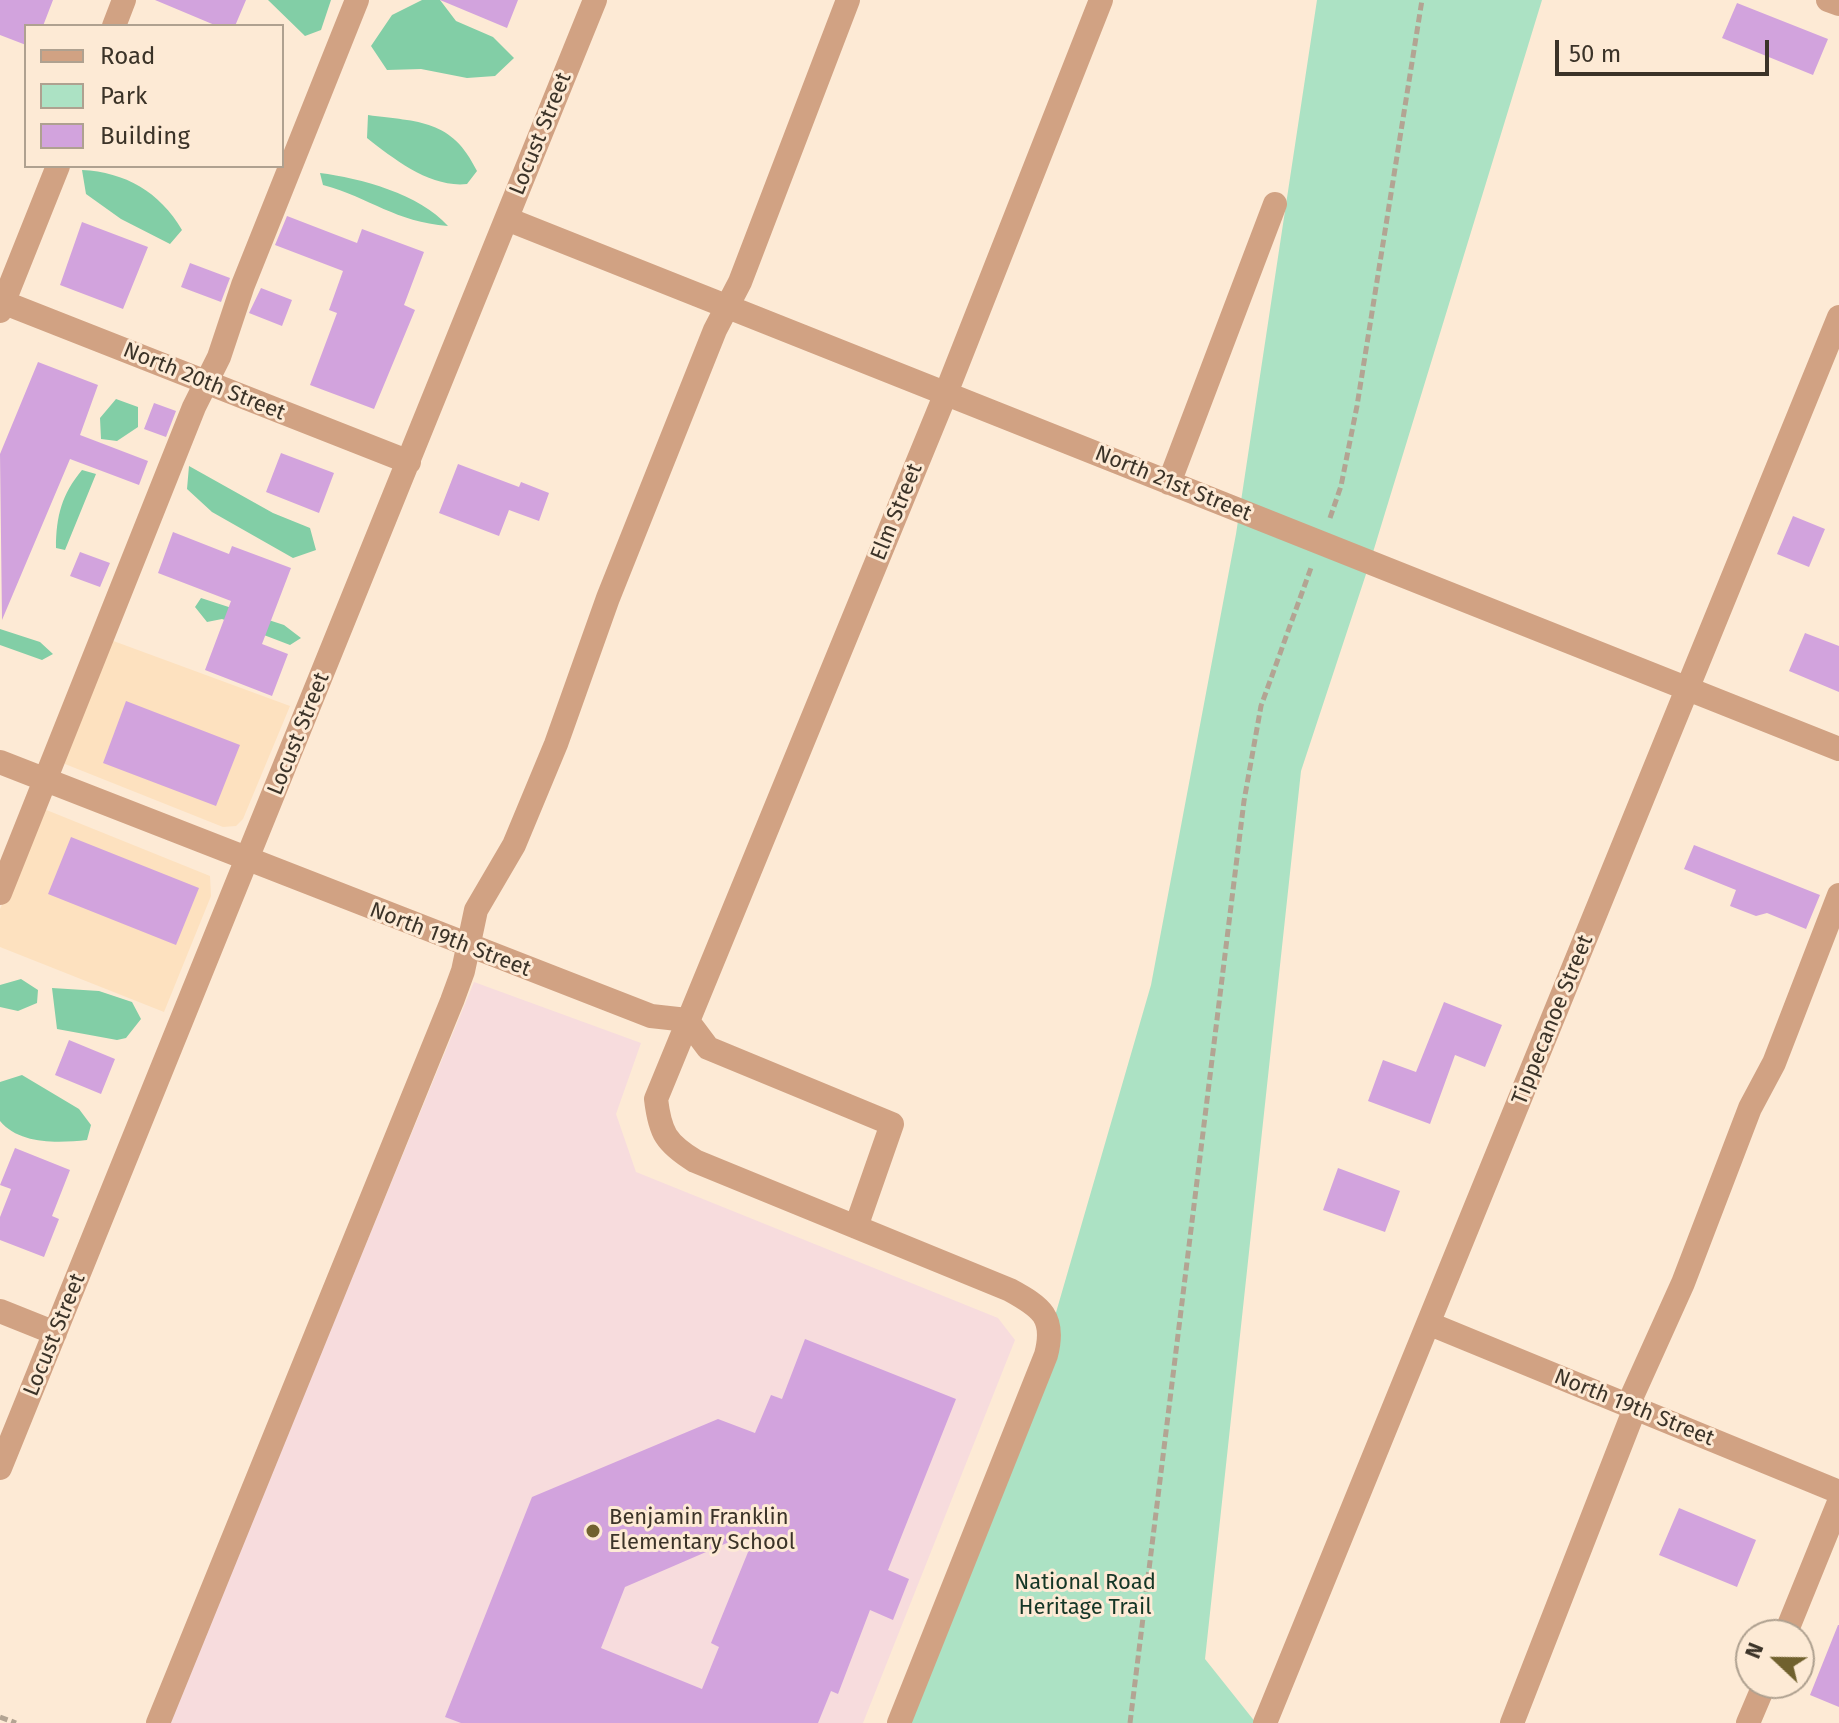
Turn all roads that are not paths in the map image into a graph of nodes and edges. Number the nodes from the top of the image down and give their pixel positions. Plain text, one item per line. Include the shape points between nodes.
1 (124, 0) edge
2 (357, 0) edge
3 (595, 0) edge
4 (848, 0) edge
5 (1101, 0) edge
6 (1828, 0) edge
7 (1839, 4) edge
8 (115, 24) edge
9 (57, 168) edge
10 (1275, 204) dead end
11 (507, 219) junction
12 (1, 305) edge
13 (727, 308) junction
14 (1839, 317) edge
15 (206, 383) junction
16 (946, 393) junction
17 (409, 462) junction
18 (1169, 483) junction
19 (1687, 689) junction
20 (1839, 749) edge
21 (0, 762) edge
22 (46, 780) junction
23 (248, 860) junction
24 (0, 893) edge
25 (1839, 895) edge
26 (467, 947) junction
27 (687, 1020) junction
28 (856, 1227) junction
29 (0, 1311) edge
30 (1430, 1324) junction
31 (55, 1333) junction
32 (1632, 1407) junction
33 (0, 1468) edge
34 (1839, 1492) edge
35 (1839, 1502) edge
36 (1791, 1619) edge
37 (1758, 1699) edge
38 (158, 1723) edge
39 (899, 1723) edge
40 (1265, 1723) edge
41 (1512, 1723) edge
42 (1748, 1723) edge

1 - 8 street
2 - 15 street
3 - 11 street, Locust Street
4 - 13 street
5 - 16 street, Elm Street
6 - 7 street
9 - 12 street
10 - 18 street
11 - 13 street, North 21st Street
11 - 17 street, Locust Street
12 - 15 street, North 20th Street
13 - 16 street, North 21st Street
13 - 26 street via 608,598 556,744 514,845 476,910
14 - 19 street, Tippecanoe Street
15 - 17 street, North 20th Street
15 - 22 street
16 - 18 street, North 21st Street
16 - 27 street, Elm Street
17 - 23 street, Locust Street
18 - 19 street, North 21st Street
19 - 20 street, North 21st Street
19 - 30 street, Tippecanoe Street
21 - 22 street, North 19th Street
22 - 23 street, North 19th Street
22 - 24 street
23 - 26 street, North 19th Street
23 - 31 street, Locust Street
25 - 32 street
26 - 27 street, North 19th Street via 651,1016
26 - 38 street via 452,1001
27 - 28 street, Elm Street via 656,1099 659,1126 674,1148
27 - 28 street via 708,1048 892,1124
28 - 39 street, Elm Street via 1032,1302 1047,1318 1051,1336
29 - 31 street
30 - 32 street, North 19th Street
30 - 40 street, Tippecanoe Street
31 - 33 street, Locust Street
32 - 34 street, North 19th Street
32 - 41 street
35 - 36 street
37 - 42 street

